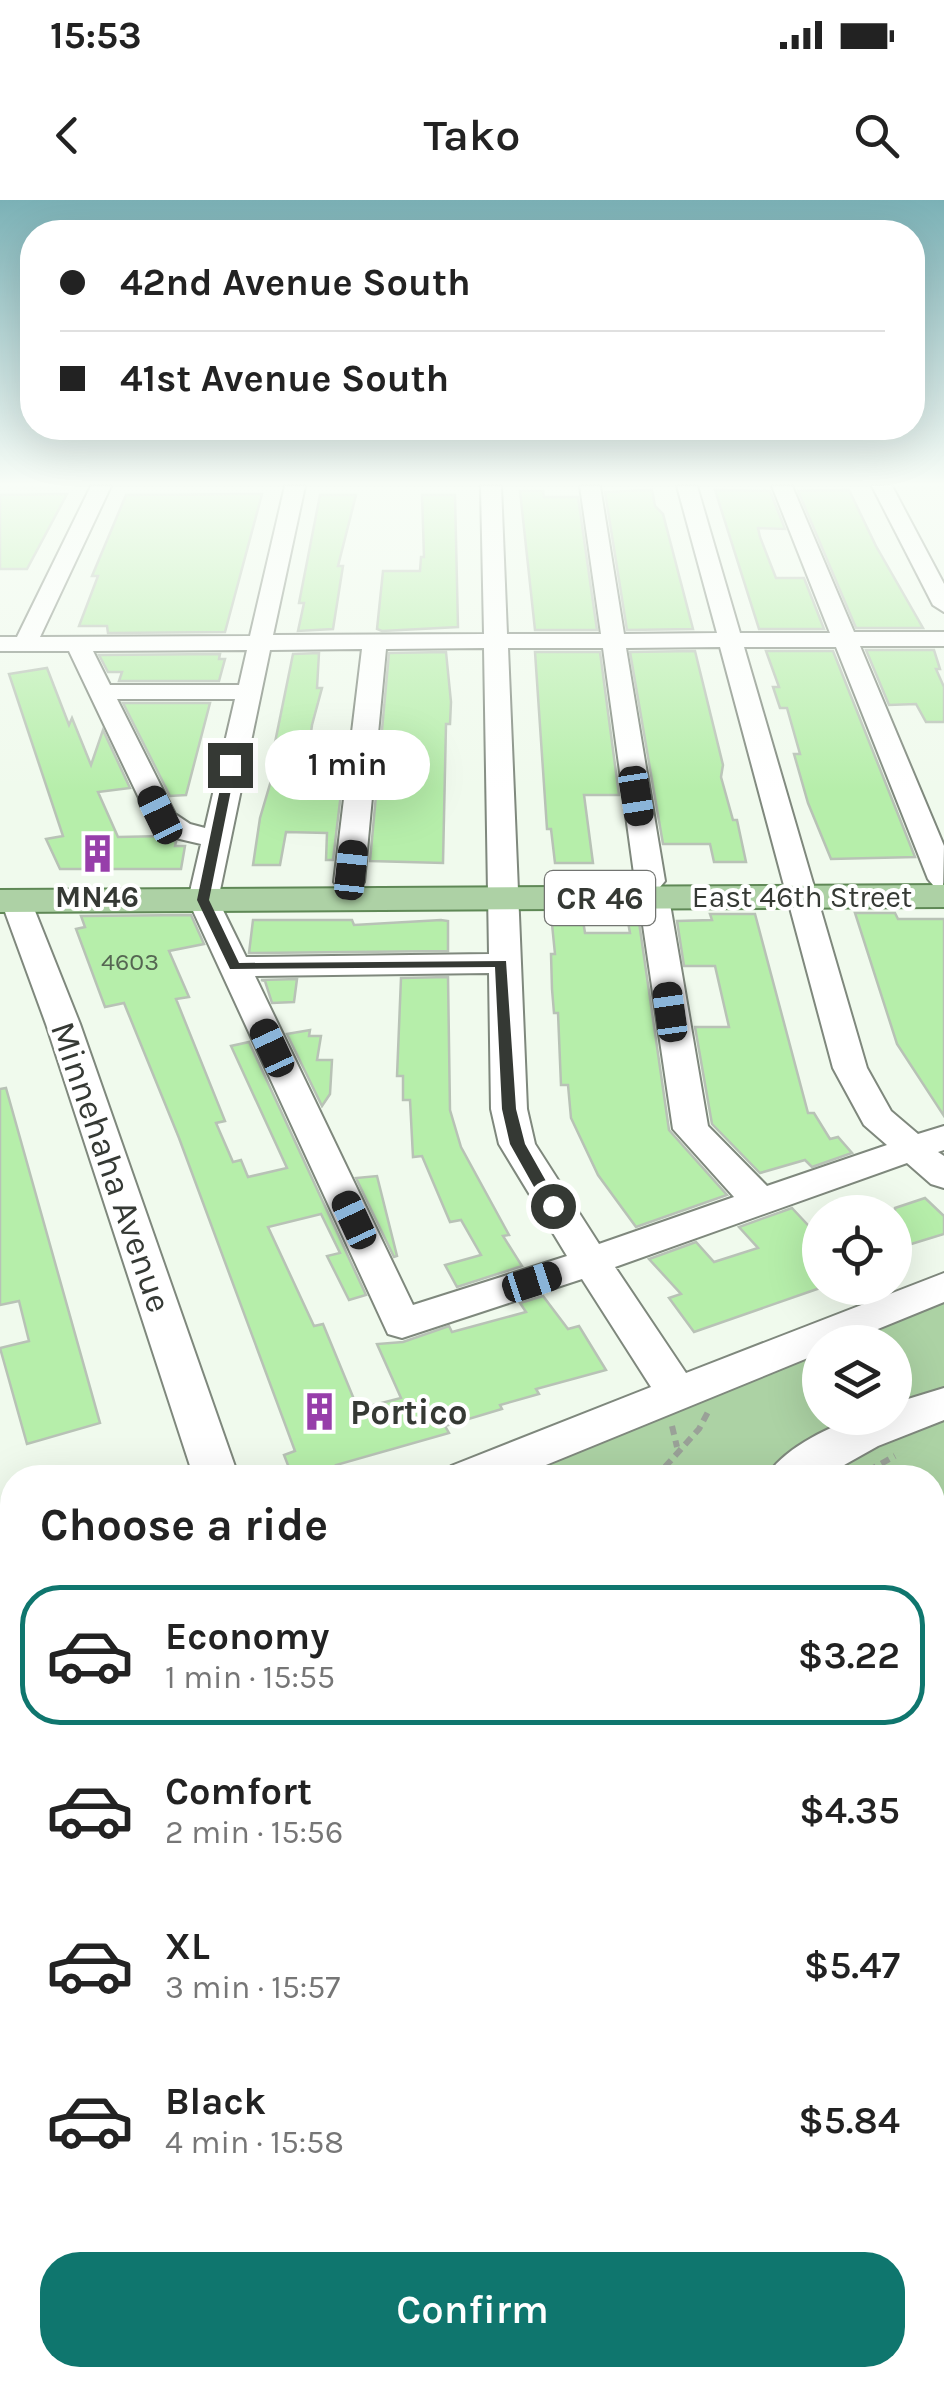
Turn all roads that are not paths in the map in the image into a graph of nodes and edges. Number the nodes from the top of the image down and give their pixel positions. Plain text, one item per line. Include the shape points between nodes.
1 (44, 588) edge
2 (272, 588) edge
3 (494, 588) edge
4 (604, 588) edge
5 (714, 588) edge
6 (822, 588) edge
7 (728, 640) junction
8 (842, 640) junction
9 (944, 640) edge
10 (612, 641) junction
11 (374, 642) junction
12 (495, 642) junction
13 (259, 643) junction
14 (12, 644) edge
15 (78, 644) junction
16 (100, 692) junction
17 (246, 692) junction
18 (214, 838) junction
19 (943, 879) edge
20 (350, 882) junction
21 (6, 887) edge
22 (798, 888) junction
23 (652, 889) junction
24 (501, 890) junction
25 (205, 891) junction
26 (944, 896) edge
27 (502, 963) junction
28 (234, 966) junction
29 (929, 1143) edge
30 (944, 1176) edge
31 (758, 1201) junction
32 (589, 1262) junction
33 (944, 1286) edge
34 (685, 1401) junction
35 (944, 1404) edge
36 (212, 1465) edge
37 (504, 1465) edge
38 (805, 1465) edge

1 - 14 street
2 - 13 street
3 - 12 street
4 - 10 street
5 - 7 street
6 - 8 street
7 - 8 street
7 - 10 street
7 - 22 street
8 - 9 street
8 - 19 street
10 - 12 street
10 - 23 street
11 - 12 street
11 - 13 street
11 - 20 street
12 - 24 street
13 - 15 street
13 - 17 street
14 - 15 street
15 - 16 street
16 - 17 street
16 - 18 street via 163,819
17 - 18 street
18 - 25 street
19 - 22 main road, East 46th Street / CR 46
20 - 24 main road, East 46th Street / CR 46
20 - 25 main road, East 46th Street / CR 46
21 - 25 main road, East 46th Street / CR 46
21 - 36 street, Minnehaha Avenue via 64,1024
22 - 23 main road, East 46th Street / CR 46
22 - 26 main road, East 46th Street / CR 46
22 - 29 street via 850,1068 877,1117
23 - 24 main road, East 46th Street / CR 46
23 - 31 street via 690,1129
24 - 25 main road, East 46th Street / CR 46
24 - 27 street
25 - 28 street
27 - 28 street
27 - 32 street via 509,1109 518,1144
28 - 32 street via 402,1324
29 - 30 street
29 - 31 street
31 - 32 street
32 - 34 street
33 - 34 street
34 - 37 street
35 - 38 street via 891,1419

